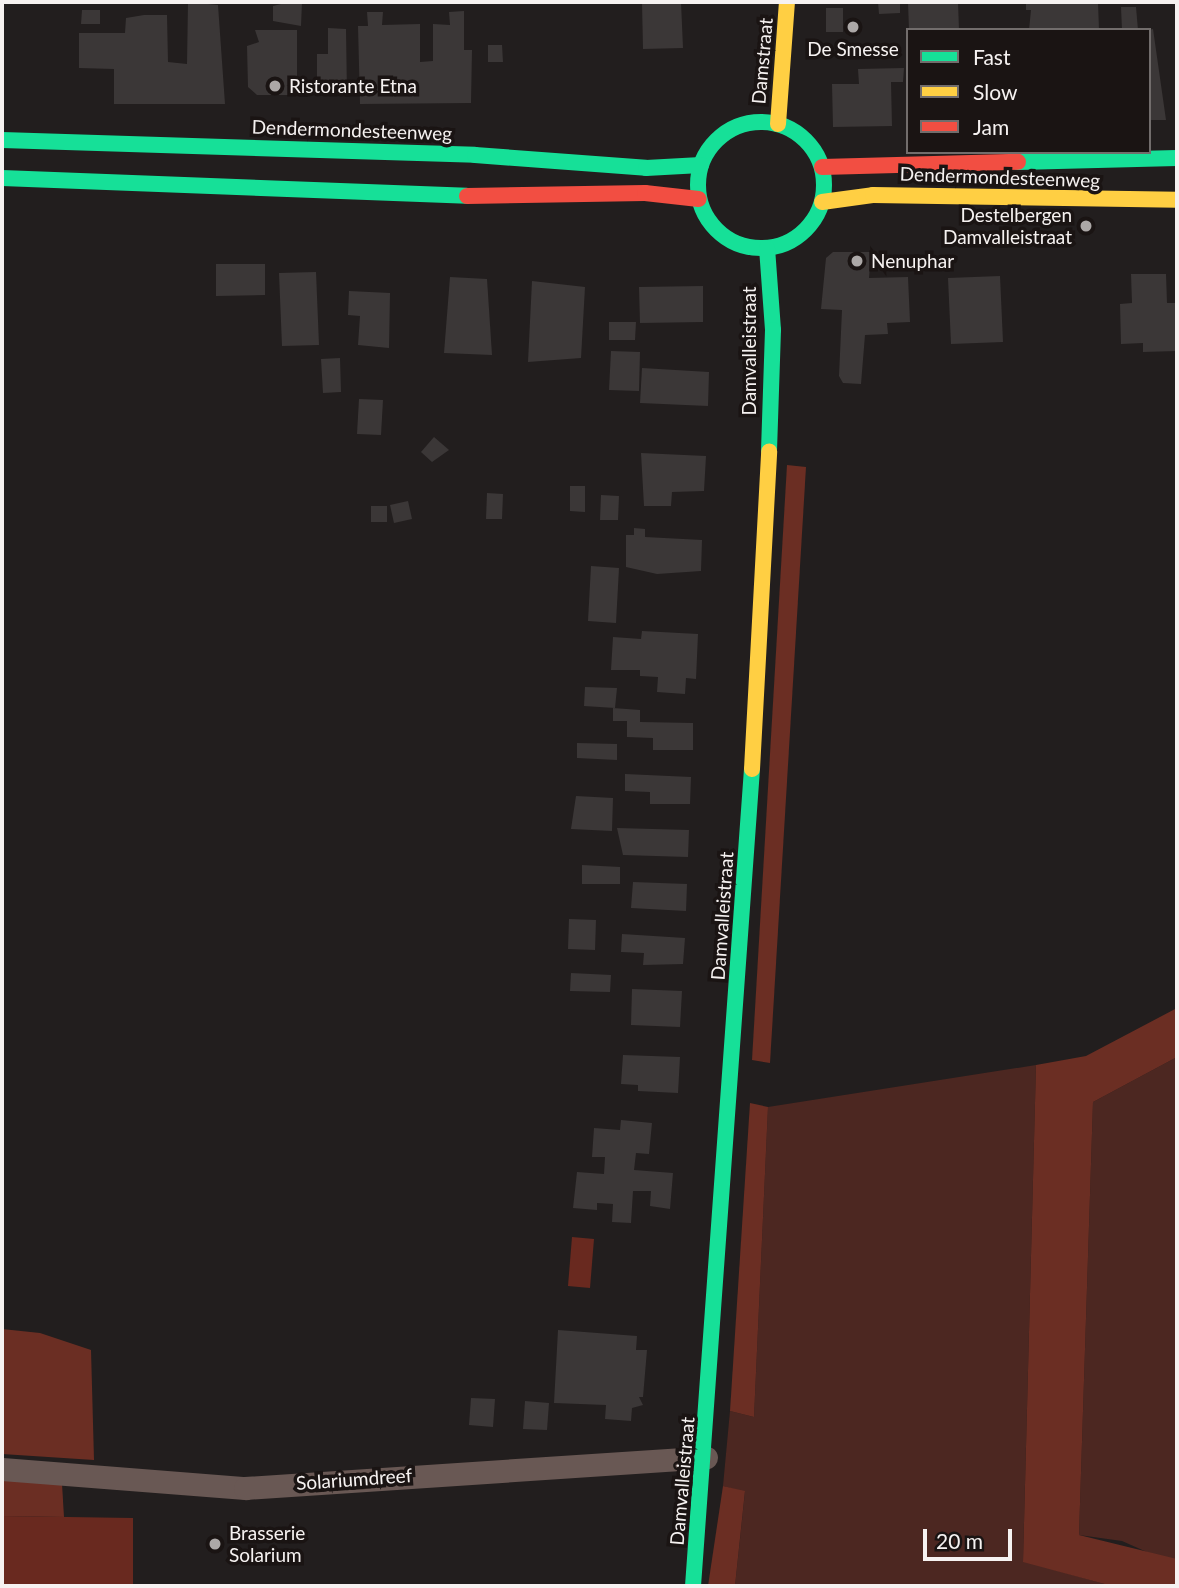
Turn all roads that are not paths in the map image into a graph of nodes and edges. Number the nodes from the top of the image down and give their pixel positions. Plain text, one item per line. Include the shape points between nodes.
1 (787, 2) edge
2 (778, 124) junction
3 (2, 140) edge
4 (1177, 158) edge
5 (701, 165) junction
6 (822, 167) junction
7 (2, 178) edge
8 (699, 199) junction
9 (1177, 200) edge
10 (822, 202) junction
11 (767, 248) junction
12 (706, 1457) junction
13 (2, 1469) edge
14 (693, 1586) edge

1 - 2 main road, Damstraat
2 - 5 main road via 746,123 722,135
2 - 6 main road via 804,138
3 - 5 main road, Dendermondesteenweg via 475,155 646,168
4 - 6 main road, Dendermondesteenweg
5 - 8 main road
6 - 10 main road
7 - 8 main road via 472,196 645,193
8 - 11 main road via 712,224 728,238
9 - 10 main road, Dendermondesteenweg via 873,195
10 - 11 main road via 796,237
11 - 12 main road, Damvalleistraat via 774,330 765,586
12 - 13 street, Solariumdreef via 245,1488
12 - 14 main road, Damvalleistraat

